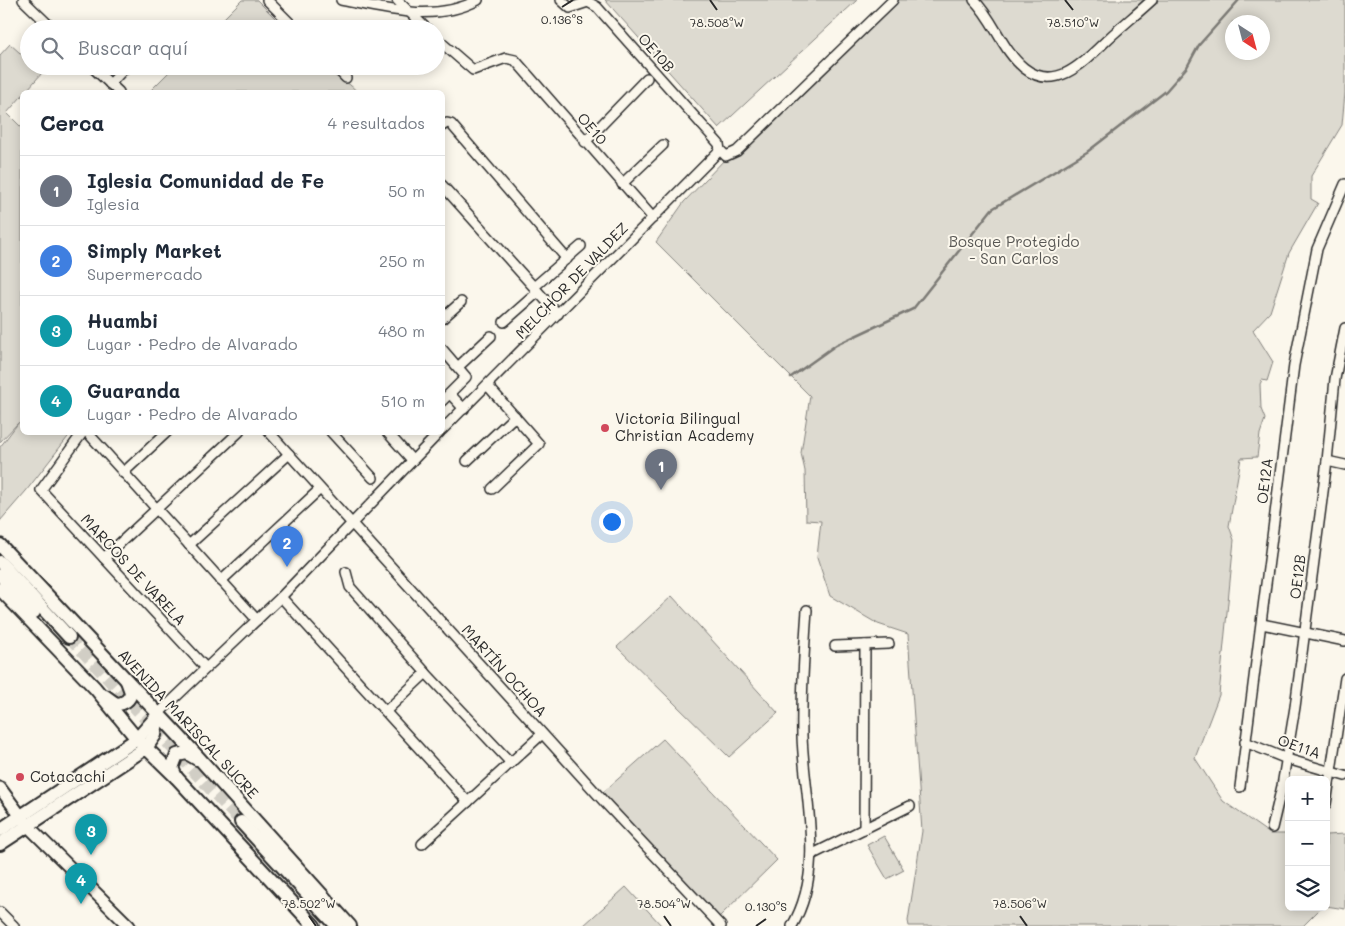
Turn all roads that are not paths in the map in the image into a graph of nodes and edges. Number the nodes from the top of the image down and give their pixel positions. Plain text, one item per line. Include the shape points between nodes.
1 (23, 0) edge
2 (267, 0) edge
3 (341, 0) edge
4 (397, 0) edge
5 (478, 0) edge
6 (561, 0) edge
7 (893, 0) edge
8 (974, 0) edge
9 (1152, 0) edge
10 (411, 14) junction
11 (44, 20) edge
12 (287, 20) edge
13 (417, 20) edge
14 (445, 46) edge
15 (101, 75) edge
16 (118, 75) edge
17 (343, 75) edge
18 (346, 78) dead end
19 (647, 78) dead end
20 (110, 84) junction
21 (117, 90) edge
22 (445, 124) edge
23 (585, 142) junction
24 (663, 145) dead end
25 (720, 150) junction
26 (622, 184) junction
27 (1345, 184) edge
28 (445, 188) edge
29 (653, 218) junction
30 (581, 246) dead end
31 (567, 259) junction
32 (536, 289) junction
33 (461, 302) dead end
34 (558, 314) junction
35 (445, 317) edge
36 (504, 322) dead end
37 (1345, 328) edge
38 (491, 336) dead end
39 (445, 352) edge
40 (458, 366) junction
41 (488, 386) junction
42 (450, 394) junction
43 (445, 398) edge
44 (464, 409) junction
45 (515, 416) junction
46 (445, 427) edge
47 (83, 435) edge
48 (88, 435) edge
49 (164, 435) edge
50 (237, 435) edge
51 (274, 435) edge
52 (334, 435) edge
53 (390, 435) edge
54 (437, 435) edge
55 (289, 454) junction
56 (412, 460) junction
57 (468, 462) dead end
58 (1327, 462) junction
59 (1345, 465) edge
60 (123, 473) junction
61 (373, 478) dead end
62 (320, 489) junction
63 (492, 489) dead end
64 (156, 509) junction
65 (351, 523) junction
66 (0, 545) edge
67 (189, 545) junction
68 (104, 558) junction
69 (0, 562) edge
70 (346, 572) dead end
71 (0, 575) edge
72 (221, 580) junction
73 (0, 589) edge
74 (281, 597) junction
75 (807, 610) dead end
76 (257, 620) junction
77 (1262, 624) junction
78 (1305, 632) junction
79 (1345, 640) edge
80 (889, 644) dead end
81 (865, 645) junction
82 (835, 646) dead end
83 (206, 668) junction
84 (426, 673) junction
85 (1345, 678) edge
86 (126, 680) junction
87 (95, 688) junction
88 (386, 711) junction
89 (158, 714) junction
90 (542, 734) junction
91 (1245, 742) junction
92 (142, 743) junction
93 (1287, 759) junction
94 (511, 763) junction
95 (205, 766) junction
96 (1332, 773) junction
97 (1345, 776) edge
98 (176, 777) junction
99 (1330, 783) edge
100 (1240, 787) dead end
101 (0, 788) edge
102 (468, 802) junction
103 (910, 806) dead end
104 (24, 821) junction
105 (1272, 828) dead end
106 (864, 829) junction
107 (0, 830) edge
108 (0, 844) edge
109 (422, 844) dead end
110 (811, 854) junction
111 (0, 912) edge
112 (14, 926) edge
113 (129, 926) edge
114 (314, 926) edge
115 (326, 926) edge
116 (337, 926) edge
117 (350, 926) edge
118 (721, 926) edge
119 (792, 926) edge

1 - 11 street
2 - 12 street
3 - 10 street
4 - 10 street
5 - 10 street via 445,10
6 - 25 street, OE10B via 570,8 588,2 597,8 719,144
7 - 25 street via 734,154 726,156
8 - 9 street via 1025,68 1047,76 1067,74 1083,64
10 - 13 street
14 - 23 street, OE10 via 473,70 510,58 515,60
15 - 20 street
16 - 20 street
17 - 18 street
19 - 23 street
20 - 21 street
22 - 31 street via 451,124
23 - 26 street, OE10
24 - 26 street
25 - 29 street, MELCHOR DE VALDEZ
26 - 29 street, OE10
27 - 77 street, OE12A via 1317,248 1294,365
28 - 32 street
29 - 34 street, MELCHOR DE VALDEZ
30 - 31 street
31 - 32 street
32 - 34 street
32 - 36 street
33 - 35 street
34 - 41 street, MELCHOR DE VALDEZ
37 - 58 street, OE12B via 1335,380
38 - 40 street
39 - 40 street
40 - 42 street via 466,377
41 - 44 street, MELCHOR DE VALDEZ
41 - 45 street
42 - 43 street
42 - 44 street
44 - 46 street, MELCHOR DE VALDEZ
45 - 57 street
45 - 63 street via 539,444
47 - 68 street, MARCOS DE VARELA via 41,490
48 - 60 street
49 - 60 street
50 - 64 street
51 - 55 street, MARTÍN OCHOA
52 - 61 street
53 - 56 street
54 - 56 street, MELCHOR DE VALDEZ
55 - 62 street, MARTÍN OCHOA
55 - 67 street
56 - 65 street, MELCHOR DE VALDEZ
58 - 59 street
58 - 78 street, OE12B
60 - 64 street
62 - 65 street, MARTÍN OCHOA
62 - 72 street
64 - 67 street
64 - 68 street
65 - 74 street, MELCHOR DE VALDEZ
65 - 90 street, MARTÍN OCHOA
66 - 86 main road, AVENIDA MARISCAL SUCRE
67 - 72 street
68 - 83 street, MARCOS DE VARELA
69 - 71 main road via 66,640
70 - 84 street via 350,587
72 - 76 street
73 - 87 main road
74 - 76 street, MELCHOR DE VALDEZ
74 - 88 street
75 - 110 street via 802,718
76 - 83 street, MELCHOR DE VALDEZ
77 - 78 street
77 - 91 street, OE12A
78 - 79 street
78 - 93 street, OE12B
80 - 81 street
81 - 82 street
81 - 106 street
83 - 89 street, MELCHOR DE VALDEZ
84 - 88 street
84 - 94 street
85 - 96 street
86 - 87 main road via 131,695 120,704
86 - 89 main road, AVENIDA MARISCAL SUCRE
87 - 92 main road
88 - 102 street
89 - 92 main road
89 - 95 main road, AVENIDA MARISCAL SUCRE
90 - 94 street
90 - 118 street, MARTÍN OCHOA
91 - 93 street, OE11A
91 - 100 street, OE12A
92 - 98 main road
92 - 104 main road
93 - 96 street, OE11A
93 - 105 street, OE12B
94 - 102 street
95 - 98 main road via 191,755 181,753 172,763
95 - 117 main road, AVENIDA MARISCAL SUCRE
96 - 97 street, OE11A
96 - 99 street
98 - 114 main road
101 - 104 main road
102 - 109 street
103 - 106 street
104 - 107 main road
104 - 108 main road
104 - 113 main road
106 - 110 street
110 - 119 street via 805,892
111 - 112 street
115 - 116 main road, AVENIDA MARISCAL SUCRE via 238,824

